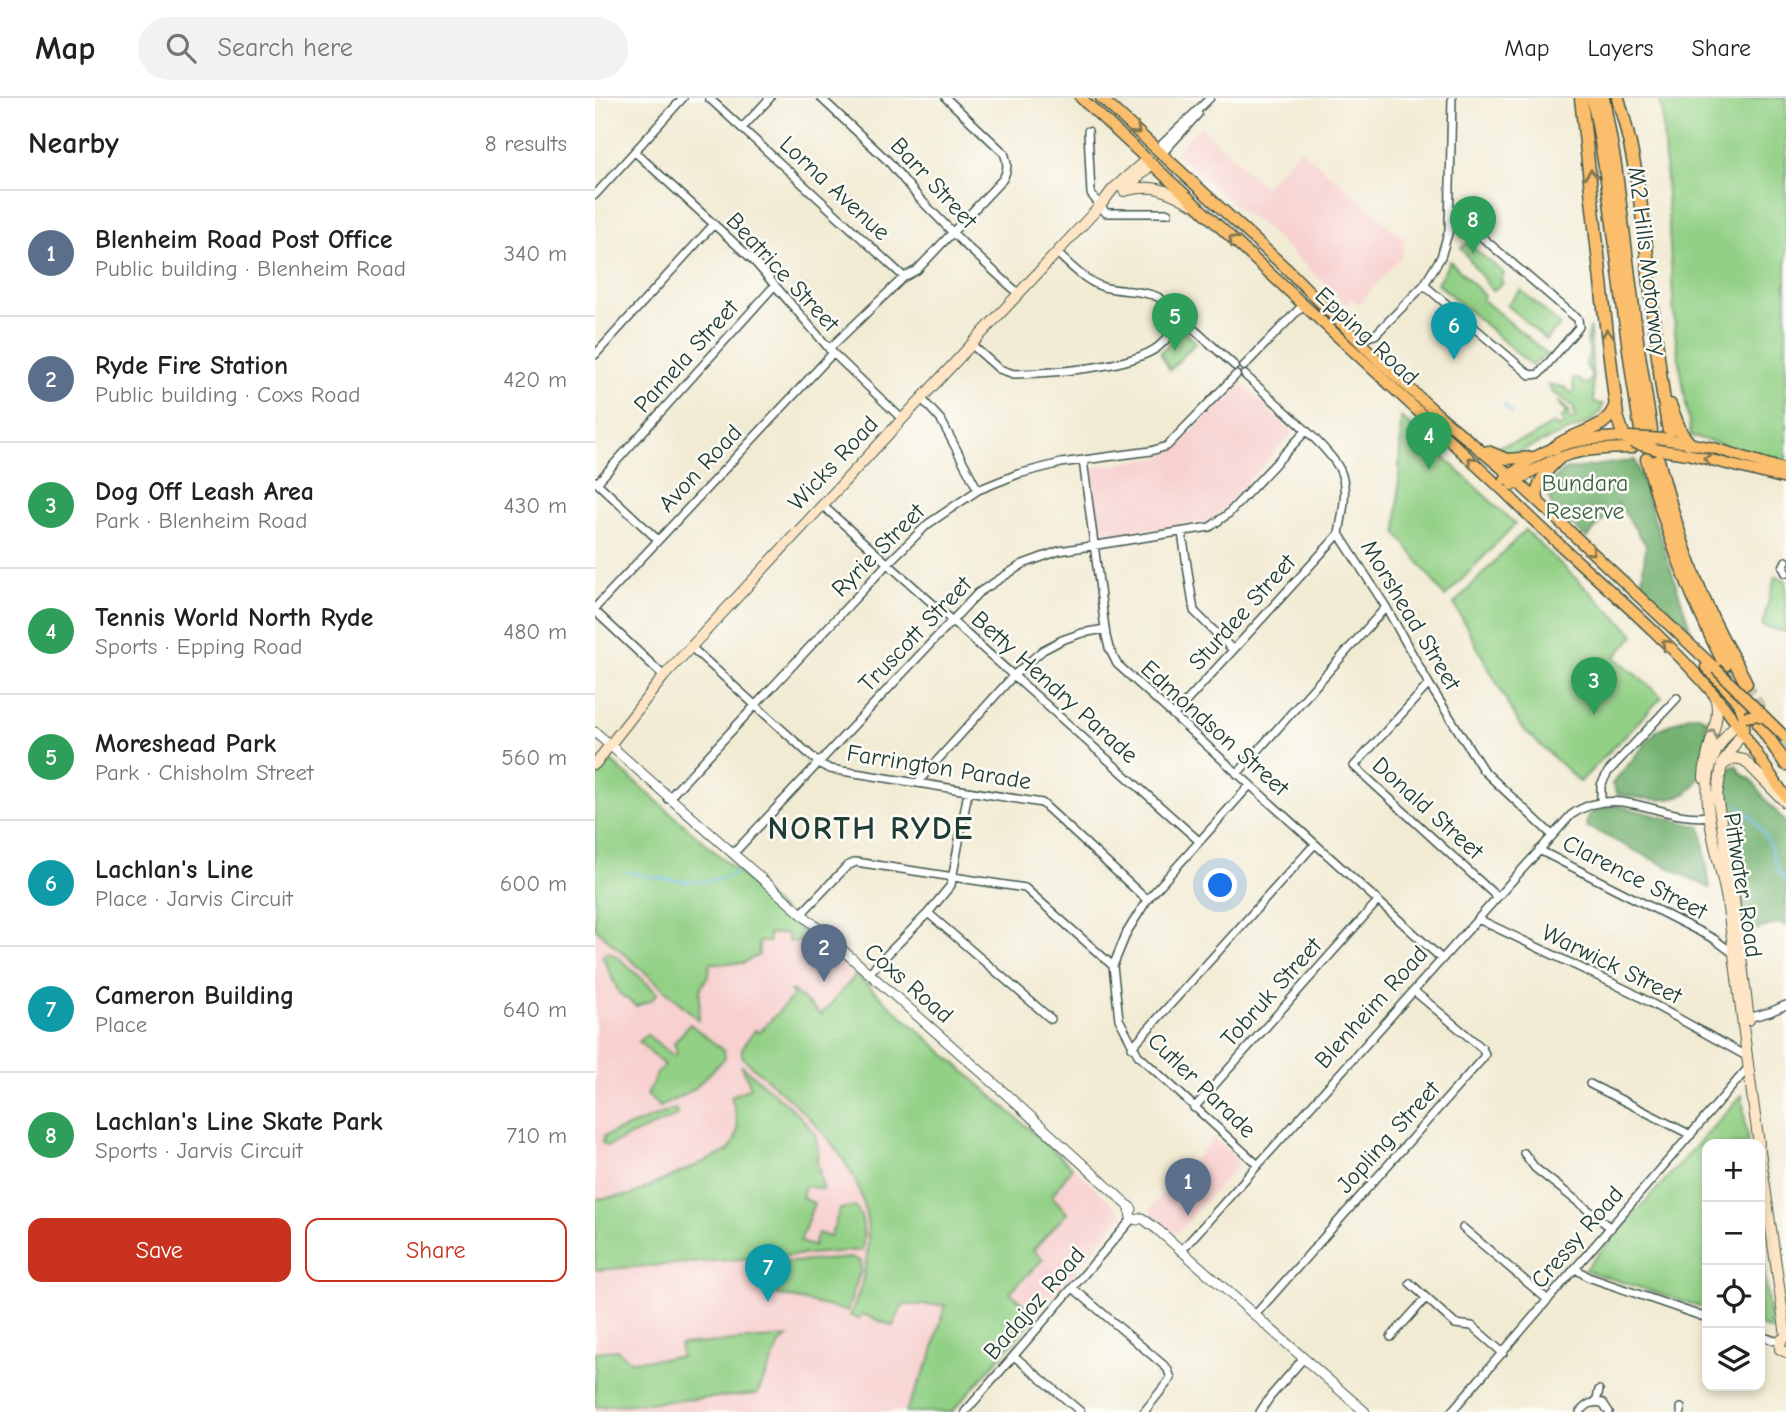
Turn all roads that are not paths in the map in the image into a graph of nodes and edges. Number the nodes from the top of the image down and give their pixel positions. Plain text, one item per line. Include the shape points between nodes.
1 (683, 98) edge
2 (709, 98) edge
3 (770, 98) edge
4 (821, 98) edge
5 (946, 98) edge
6 (1081, 98) edge
7 (1101, 98) edge
8 (1210, 98) edge
9 (1452, 98) edge
10 (1581, 98) edge
11 (1593, 98) edge
12 (1603, 98) edge
13 (1618, 98) edge
14 (742, 128) junction
15 (1088, 131) dead end
16 (1160, 151) junction
17 (635, 152) junction
18 (1149, 162) junction
19 (1125, 191) junction
20 (595, 195) edge
21 (1109, 196) junction
22 (1100, 206) junction
23 (1195, 206) junction
24 (1168, 213) dead end
25 (1449, 218) junction
26 (714, 224) junction
27 (953, 232) junction
28 (1057, 253) junction
29 (904, 277) junction
30 (775, 285) junction
31 (1424, 285) junction
32 (1019, 294) junction
33 (1303, 305) junction
34 (1184, 320) junction
35 (1357, 340) junction
36 (972, 345) junction
37 (1657, 350) junction
38 (831, 351) junction
39 (595, 355) edge
40 (1235, 366) junction
41 (1244, 366) junction
42 (1235, 375) junction
43 (1245, 375) junction
44 (921, 398) junction
45 (1616, 402) junction
46 (902, 419) junction
47 (1306, 431) junction
48 (1635, 437) junction
49 (1689, 443) junction
50 (1475, 446) junction
51 (1661, 449) junction
52 (1558, 452) junction
53 (1536, 456) junction
54 (1083, 460) junction
55 (1786, 470) edge
56 (1513, 478) junction
57 (1786, 479) edge
58 (596, 482) edge
59 (1500, 488) junction
60 (978, 490) junction
61 (1539, 502) junction
62 (822, 505) junction
63 (1182, 533) junction
64 (1339, 534) junction
65 (658, 540) junction
66 (1094, 545) junction
67 (1786, 561) edge
68 (888, 563) junction
69 (1786, 573) edge
70 (1386, 607) junction
71 (595, 610) edge
72 (951, 620) junction
73 (1105, 629) junction
74 (1682, 638) junction
75 (691, 647) junction
76 (1233, 650) junction
77 (1721, 667) junction
78 (1014, 675) junction
79 (664, 676) junction
80 (1747, 683) tunnel mouth
81 (1429, 684) junction
82 (1713, 694) junction
83 (1677, 698) dead end
84 (755, 706) junction
85 (1174, 716) junction
86 (1748, 722) junction
87 (595, 732) edge
88 (1786, 738) edge
89 (610, 746) junction
90 (595, 764) edge
91 (820, 764) junction
92 (1786, 764) edge
93 (1720, 769) junction
94 (1237, 774) junction
95 (917, 783) junction
96 (1250, 785) junction
97 (968, 792) junction
98 (1708, 792) junction
99 (1786, 797) edge
100 (668, 799) junction
101 (1601, 802) junction
102 (1786, 803) edge
103 (1715, 815) junction
104 (1552, 835) junction
105 (1199, 841) junction
106 (1314, 845) junction
107 (1539, 850) junction
108 (733, 855) junction
109 (954, 877) junction
110 (1497, 897) junction
111 (1147, 900) junction
112 (1377, 902) junction
113 (928, 913) junction
114 (801, 914) junction
115 (1478, 919) junction
116 (1730, 931) junction
117 (1714, 939) junction
118 (1733, 953) junction
119 (1442, 959) junction
120 (1113, 966) junction
121 (869, 973) junction
122 (1414, 991) junction
123 (1740, 1000) junction
124 (1786, 1005) edge
125 (1748, 1017) junction
126 (1051, 1019) dead end
127 (1743, 1033) junction
128 (1727, 1044) junction
129 (1132, 1047) junction
130 (1746, 1056) junction
131 (1748, 1068) junction
132 (1590, 1084) dead end
133 (1732, 1088) junction
134 (1749, 1088) junction
135 (1753, 1101) junction
136 (1193, 1108) junction
137 (1691, 1135) junction
138 (1758, 1139) edge
139 (1524, 1153) dead end
140 (1258, 1165) junction
141 (1765, 1190) edge
142 (1137, 1219) junction
143 (1463, 1228) dead end
144 (1611, 1228) junction
145 (1181, 1251) junction
146 (1576, 1269) junction
147 (1410, 1283) dead end
148 (1073, 1288) junction
149 (1426, 1298) junction
150 (1548, 1300) junction
151 (1255, 1315) junction
152 (1702, 1316) edge
153 (1765, 1336) edge
154 (1391, 1337) dead end
155 (1784, 1338) edge
156 (1786, 1352) edge
157 (1503, 1353) junction
158 (1014, 1356) junction
159 (1304, 1359) junction
160 (1599, 1390) dead end
161 (1596, 1402) junction
162 (965, 1412) edge
163 (1081, 1412) edge
164 (1144, 1412) edge
165 (1260, 1412) edge
166 (1366, 1412) edge
167 (1451, 1412) edge
168 (1580, 1412) edge
169 (1609, 1412) edge

1 - 17 street
2 - 14 street, Lorna Avenue
3 - 14 street
4 - 27 street, Barr Street via 888,161
5 - 27 street, Avon Road via 1004,153 1007,162 1003,179
6 - 18 main road, Epping Road
7 -> 16 main road, Epping Road
8 - 16 street, Wicks Road
9 - 25 street
45 -> 10 highway
11 - 48 highway, M2 Hills Motorway via 1604,153
12 - 48 highway, M2 Hills Motorway via 1638,348
13 - 37 highway via 1639,203
14 - 29 street, Lorna Avenue
15 - 22 street via 1091,194
16 - 18 main road, Wicks Road
16 - 35 main road, Epping Road
17 - 20 street
17 - 26 street, Beatrice Street
18 - 19 main road, Wicks Road
18 - 21 main road, Wicks Road
18 - 23 main road, Epping Road
19 - 21 main road, Wicks Road
19 - 23 main road via 1155,187
21 - 22 main road, Wicks Road
22 - 24 street via 1106,213
22 - 28 main road, Wicks Road
33 -> 23 main road, Epping Road
25 - 31 street via 1441,257
25 - 31 street via 1470,227 1578,319 1579,327 1539,374 1530,375
26 - 30 street, Beatrice Street
26 - 39 street
27 - 29 street, Avon Road via 917,270
27 - 32 street, Barr Street
28 - 32 main road, Wicks Road
28 - 34 street via 1089,281 1151,294
29 - 38 street, Avon Road
30 - 38 street, Beatrice Street
30 - 58 street, Pamela Street
31 - 35 street via 1375,335
32 - 36 main road, Wicks Road
33 - 41 street
59 -> 33 main road, Epping Road
34 - 36 street via 1158,347 1121,363 1014,374 999,369
34 - 40 street
35 - 50 main road, Epping Road
36 - 44 main road, Wicks Road
37 - 49 highway via 1672,410
37 - 51 highway
38 - 46 street, Beatrice Street
38 - 65 street, Avon Road
40 - 41 street
40 - 42 street
41 - 43 street
42 - 43 street
42 - 54 street, Ryrie Street via 1167,446
43 - 47 street, Morshead Street
44 - 46 main road, Wicks Road
44 - 60 street via 941,420
45 - 48 highway via 1619,424
45 - 52 highway via 1609,418 1564,439
46 - 62 main road, Wicks Road
47 - 63 street, Truscott Street via 1222,520
47 - 64 street, Morshead Street via 1341,471 1345,500
48 - 51 main road, bridge
48 - 52 main road via 1592,450
49 - 51 main road
49 - 55 main road
50 - 53 main road via 1507,459
50 - 56 main road, Epping Road
57 -> 51 main road
51 - 77 highway via 1675,554
51 - 80 highway via 1669,502 1693,573
52 - 53 main road
52 - 56 main road
52 - 61 main road via 1541,478
53 - 56 main road
54 - 60 street, Ryrie Street via 1038,468
54 - 66 street, Edmondson Street
56 - 59 main road
56 - 61 main road, Epping Road
58 - 65 street
82 -> 59 main road, Epping Road
60 - 68 street, Ryrie Street via 924,527
61 -> 74 main road, Epping Road
62 - 68 street, Betty Hendry Parade
62 - 75 main road, Wicks Road
63 - 66 street, Truscott Street
63 - 76 street via 1194,611
64 - 70 street, Morshead Street
64 - 76 street, Sturdee Street
65 - 71 street, Avon Road
66 - 72 street, Truscott Street via 1023,564 978,593
66 - 73 street, Edmondson Street
67 - 69 street
68 - 72 street, Betty Hendry Parade
68 - 84 street, Ryrie Street
70 - 81 street, Morshead Street
70 - 94 street
71 - 79 street
72 - 78 street, Betty Hendry Parade
72 - 91 street, Truscott Street
73 - 78 street via 1062,639
73 - 85 street, Edmondson Street via 1117,664
74 - 77 main road, Epping Road
74 - 86 main road via 1740,706
75 - 79 main road, Wicks Road
75 - 84 street, Farrington Parade
76 - 85 street, Sturdee Street
77 - 86 main road, Epping Road, bridge
78 - 95 street
78 - 105 street, Betty Hendry Parade
79 - 89 main road, Wicks Road
81 - 104 street, Morshead Street via 1483,770
81 - 110 street, Donald Street via 1354,766
82 - 86 main road, Epping Road
98 -> 82 main road via 1704,764 1718,710
83 - 101 street via 1608,772 1601,785
84 - 91 street, Farrington Parade
84 - 100 street, Ryrie Street
85 - 94 street, Edmondson Street
86 - 88 main road, Epping Road, bridge
86 - 92 highway
86 - 93 main road, Pittwater Road
86 - 98 main road, Pittwater Road via 1722,742 1713,759
86 - 99 main road, Epping Road
87 - 89 street, Coxs Road
89 - 90 main road, Wicks Road
89 - 100 street, Coxs Road
91 - 95 street, Farrington Parade
91 - 108 street, Truscott Street
93 - 102 main road via 1730,760 1744,760
93 - 103 main road, Pittwater Road
94 - 96 street, Edmondson Street
95 - 97 street, Farrington Parade
96 - 105 street, Cutler Parade
96 - 106 street, Edmondson Street
97 - 109 street
97 - 111 street, Farrington Parade via 1042,803
98 - 103 main road, Pittwater Road
100 - 108 street, Coxs Road
101 - 103 street, Blenheim Road
101 - 104 street, Blenheim Road via 1573,813
103 - 116 main road, Pittwater Road
103 - 125 main road, Pittwater Road via 1734,899
104 - 107 street, Blenheim Road
105 - 111 street, Cutler Parade
106 - 112 street, Edmondson Street
106 - 129 street
107 - 110 street, Blenheim Road
107 - 117 street, Clarence Street
108 - 114 street, Coxs Road
109 - 113 street
109 - 114 street via 851,863
109 - 120 street via 1025,888
110 - 115 street, Blenheim Road
111 - 120 street, Cutler Parade via 1126,932
112 - 119 street, Edmondson Street
112 - 136 street, Tobruk Street
113 - 121 street
113 - 126 street
114 - 121 street, Coxs Road
115 - 119 street, Blenheim Road
115 - 128 street, Warwick Street
116 - 117 street, Clarence Street
116 - 118 main road, Pittwater Road
117 - 118 street, Clarence Street
118 - 123 main road, Pittwater Road
119 - 122 street, Blenheim Road
120 - 129 street, Cutler Parade via 1119,1018
121 - 142 street, Coxs Road via 1132,1209 1142,1210
122 - 140 street, Blenheim Road
122 - 151 street, Jopling Street via 1485,1054
123 - 125 street
123 - 127 main road, Pittwater Road
124 - 125 street
125 - 127 street
125 - 135 main road, Pittwater Road
127 - 128 street
127 - 130 main road, Pittwater Road
128 - 130 street, Warwick Street
129 - 136 street, Cutler Parade
130 - 131 main road, Pittwater Road
131 - 133 street, Cressy Road
131 - 134 main road, Pittwater Road
132 - 137 street
133 - 134 street via 1740,1083
133 - 137 street, Cressy Road
134 - 135 main road, Pittwater Road
135 - 138 main road, Pittwater Road
136 - 140 street, Cutler Parade
137 - 144 street, Cressy Road
139 - 144 street
140 - 145 street, Blenheim Road
141 - 155 main road
142 - 145 street
142 - 148 street, Badajoz Road
143 - 150 street
144 - 146 street, Cressy Road
145 - 151 street
146 - 150 street, Cressy Road
146 - 152 street via 1588,1278
147 - 149 street
148 - 158 street, Badajoz Road
148 - 164 street via 1167,1368 1171,1378
149 - 154 street
149 - 157 street via 1455,1324 1472,1326
150 - 157 street, Cressy Road
151 - 159 street
153 - 155 street
155 - 156 main road via 1780,1349
157 - 167 street, Cressy Road
158 - 162 street, Badajoz Road
158 - 163 street
159 - 165 street
159 - 166 street
160 - 161 street
161 - 168 street
161 - 169 street

